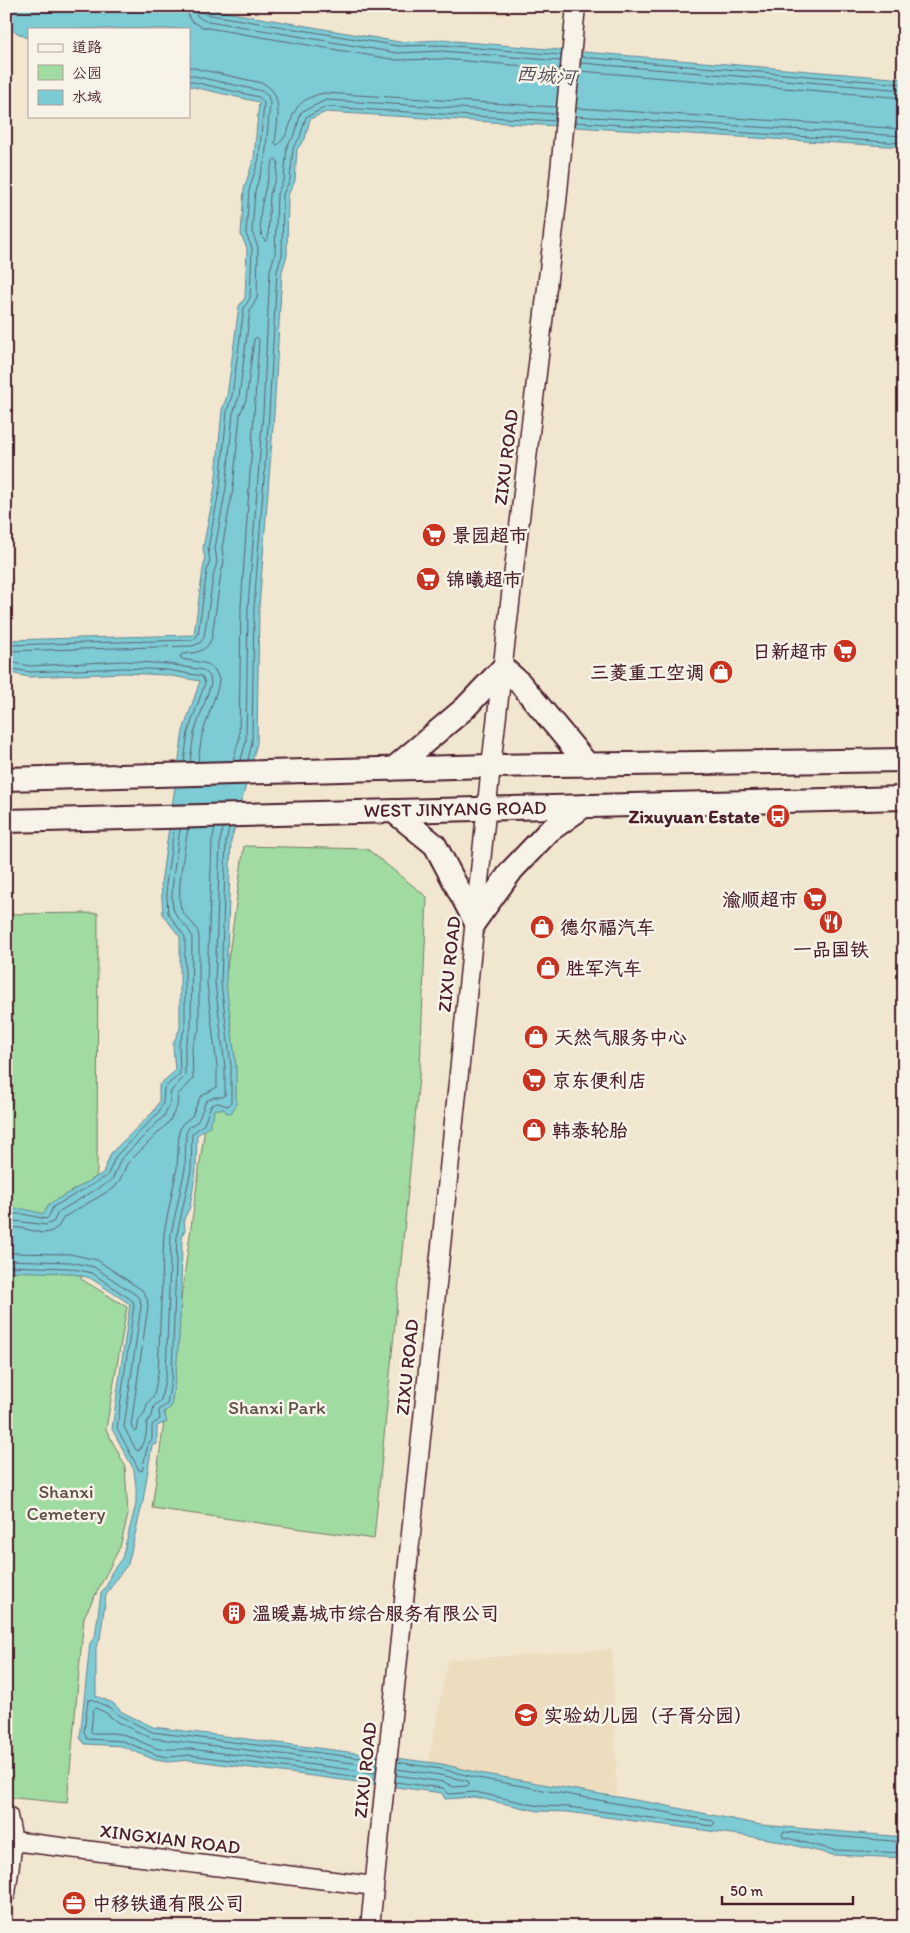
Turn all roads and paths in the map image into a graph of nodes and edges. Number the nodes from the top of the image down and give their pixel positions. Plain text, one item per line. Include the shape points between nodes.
1 (576, 6) edge
2 (503, 668) junction
3 (904, 760) edge
4 (588, 765) junction
5 (491, 766) junction
6 (393, 769) junction
7 (6, 779) edge
8 (904, 798) edge
9 (584, 806) junction
10 (487, 808) junction
11 (393, 811) junction
12 (6, 821) edge
13 (475, 920) junction
14 (6, 1815) edge
15 (13, 1841) junction
16 (374, 1886) junction
17 (6, 1894) edge
18 (370, 1927) edge

1 - 2 street, ZIXU ROAD via 564,140
2 - 4 main road via 520,683
2 - 5 street, ZIXU ROAD
2 - 6 main road via 464,709
3 - 4 main road
4 - 5 main road
5 - 6 main road
5 - 10 street, ZIXU ROAD
6 - 7 main road
8 - 9 main road, WEST JINYANG ROAD
9 - 10 main road, WEST JINYANG ROAD
9 - 13 main road via 550,831 512,870
10 - 11 main road, WEST JINYANG ROAD
10 - 13 street, ZIXU ROAD
11 - 12 main road, WEST JINYANG ROAD
11 - 13 main road via 435,845
13 - 16 street, ZIXU ROAD
14 - 15 street
15 - 16 street, XINGXIAN ROAD
15 - 17 street
16 - 18 street, ZIXU ROAD

